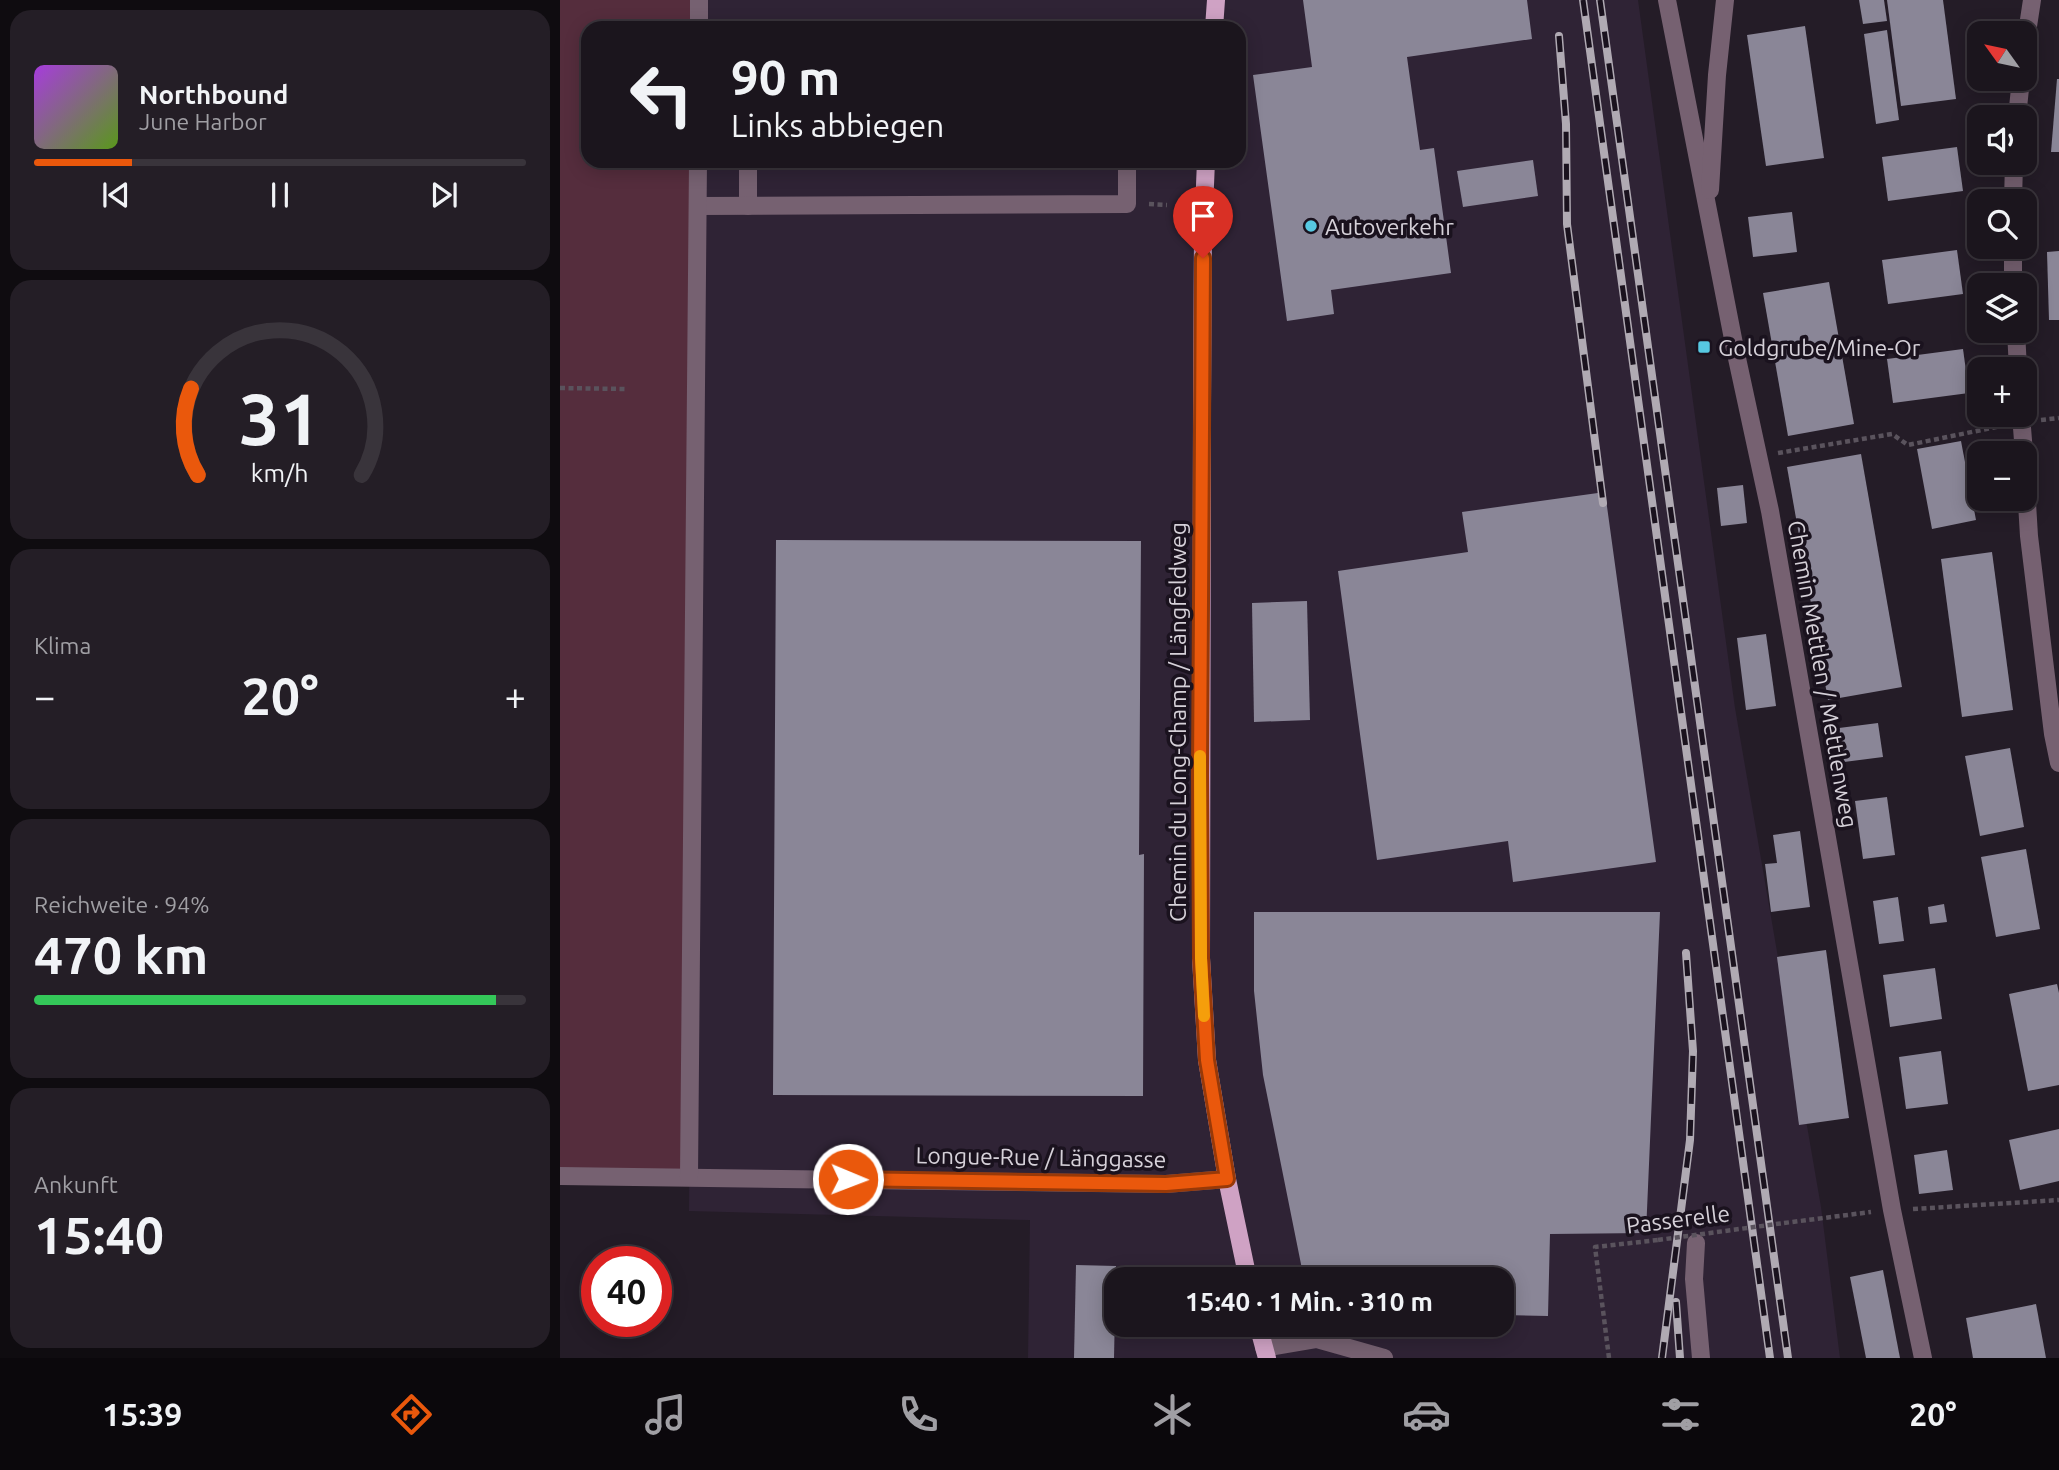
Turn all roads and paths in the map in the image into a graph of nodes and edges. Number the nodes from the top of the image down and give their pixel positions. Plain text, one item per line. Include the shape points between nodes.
1 (699, 0) edge
2 (1216, 0) edge
3 (1667, 0) edge
4 (1726, 0) edge
5 (2032, 0) edge
6 (699, 21) edge
7 (1214, 21) edge
8 (2029, 21) edge
9 (698, 168) edge
10 (748, 168) edge
11 (1127, 168) edge
12 (1206, 168) edge
13 (698, 206) junction
14 (748, 206) junction
15 (1709, 214) junction
16 (560, 388) edge
17 (625, 389) dead end
18 (1983, 427) edge
19 (1777, 454) dead end
20 (2027, 511) edge
21 (2059, 763) edge
22 (560, 1176) edge
23 (689, 1177) junction
24 (1227, 1179) junction
25 (2059, 1200) edge
26 (1908, 1209) dead end
27 (1875, 1212) dead end
28 (1696, 1243) dead end
29 (1245, 1267) edge
30 (1266, 1353) edge
31 (1384, 1358) edge
32 (1609, 1358) edge
33 (1701, 1358) edge
34 (1923, 1358) edge

1 - 6 street
2 - 7 main road
3 - 15 street, Chemin Mettlen / Mettlenweg
4 - 15 street
5 - 8 street
9 - 13 street
10 - 14 street
11 - 14 street via 1127,204
12 - 24 main road, Chemin du Long-Champ / Längfeldweg via 1201,958 1207,1060
13 - 14 street
13 - 23 street
15 - 34 street, Chemin Mettlen / Mettlenweg via 1770,511 1892,1210
16 - 17 path
18 - 19 path via 1908,445 1892,434
20 - 21 street
22 - 23 street, Longue-Rue / Länggasse
23 - 24 street, Longue-Rue / Länggasse via 1166,1184
24 - 29 main road, Chemin du Long-Champ / Längfeldweg
25 - 26 path
27 - 32 path, Passerelle, bridge via 1595,1247
28 - 33 street via 1694,1279
30 - 31 street via 1317,1339

